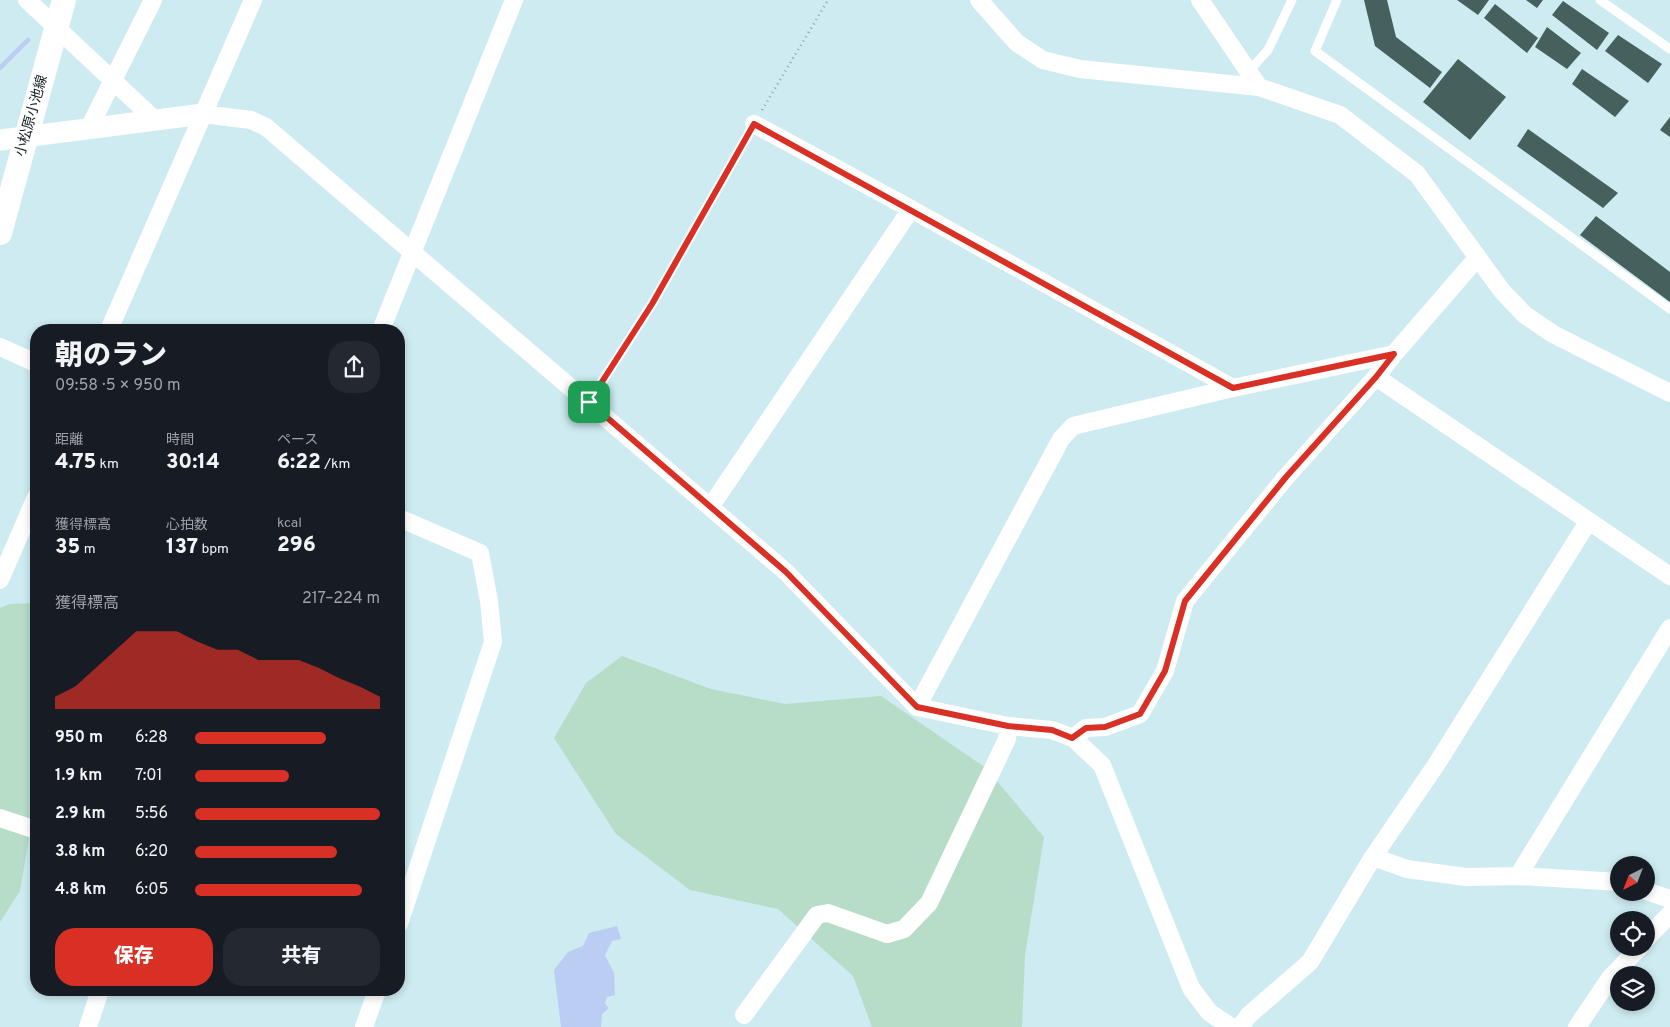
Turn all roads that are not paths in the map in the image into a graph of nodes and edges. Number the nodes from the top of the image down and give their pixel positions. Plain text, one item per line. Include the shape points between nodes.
1 (27, 0) edge
2 (64, 0) edge
3 (153, 0) edge
4 (253, 0) edge
5 (514, 0) edge
6 (979, 0) edge
7 (1200, 0) edge
8 (1292, 0) edge
9 (1338, 0) edge
10 (1600, 0) edge
11 (57, 29) junction
12 (1670, 49) edge
13 (1248, 72) junction
14 (114, 81) junction
15 (1259, 87) junction
16 (203, 114) junction
17 (155, 120) junction
18 (754, 124) road end
19 (89, 128) junction
20 (26, 135) junction
21 (0, 140) edge
22 (911, 209) junction
23 (0, 233) edge
24 (412, 252) junction
25 (1477, 258) junction
26 (1670, 309) edge
27 (112, 324) edge
28 (383, 324) edge
29 (0, 347) edge
30 (1394, 354) junction
31 (30, 360) edge
32 (1376, 377) junction
33 (1233, 388) junction
34 (1670, 393) edge
35 (711, 506) junction
36 (30, 511) edge
37 (405, 521) edge
38 (1588, 522) junction
39 (1670, 576) edge
40 (0, 580) edge
41 (1670, 628) edge
42 (917, 707) junction
43 (1008, 726) junction
44 (1072, 738) junction
45 (0, 818) edge
46 (30, 828) edge
47 (1373, 858) junction
48 (1518, 876) junction
49 (1610, 881) edge
50 (1655, 894) edge
51 (1670, 899) edge
52 (405, 906) edge
53 (1670, 914) edge
54 (1655, 930) edge
55 (1631, 956) edge
56 (98, 996) edge
57 (375, 996) edge
58 (744, 1015) dead end
59 (88, 1027) edge
60 (364, 1027) edge
61 (1231, 1027) edge
62 (1240, 1027) edge
63 (1577, 1027) edge

1 - 11 street
2 - 11 main road, 小松原小池線
3 - 14 street
4 - 16 street
5 - 24 street
6 - 15 street via 1016,43 1043,60 1080,69
7 - 13 street
8 - 13 lane via 1268,50
9 - 26 lane via 1315,51
10 - 12 lane
11 - 14 street
11 - 20 main road, 小松原小池線
13 - 15 street
14 - 17 street
14 - 19 street
15 - 25 street via 1340,115 1416,174
16 - 17 street
16 - 24 street via 251,120 266,127
16 - 27 street
17 - 19 street
18 - 22 street
19 - 20 street
20 - 21 street
20 - 23 main road, 小松原小池線
22 - 33 street
22 - 35 street
24 - 28 street
24 - 35 street
25 - 30 street
25 - 34 street via 1525,315 1539,325
29 - 31 street
30 - 32 street
30 - 33 street
32 - 38 street
32 - 44 street via 1286,477 1185,601 1165,671 1140,714 1105,727 1086,728
33 - 42 street via 1073,426 1062,439
35 - 42 street via 786,572
36 - 40 street
37 - 52 street via 480,553 493,642
38 - 39 street
38 - 47 street via 1436,765
41 - 48 street
42 - 43 street
43 - 44 street via 1052,730
43 - 58 street via 1007,739 929,903 904,928 887,934 828,913 817,915
44 - 61 street via 1102,765 1191,988 1209,1012
45 - 46 street
47 - 48 street via 1407,868 1466,877
47 - 62 street via 1310,962 1249,1015
48 - 49 street
50 - 51 street
53 - 54 street
55 - 63 street via 1610,978
56 - 59 street
57 - 60 street

